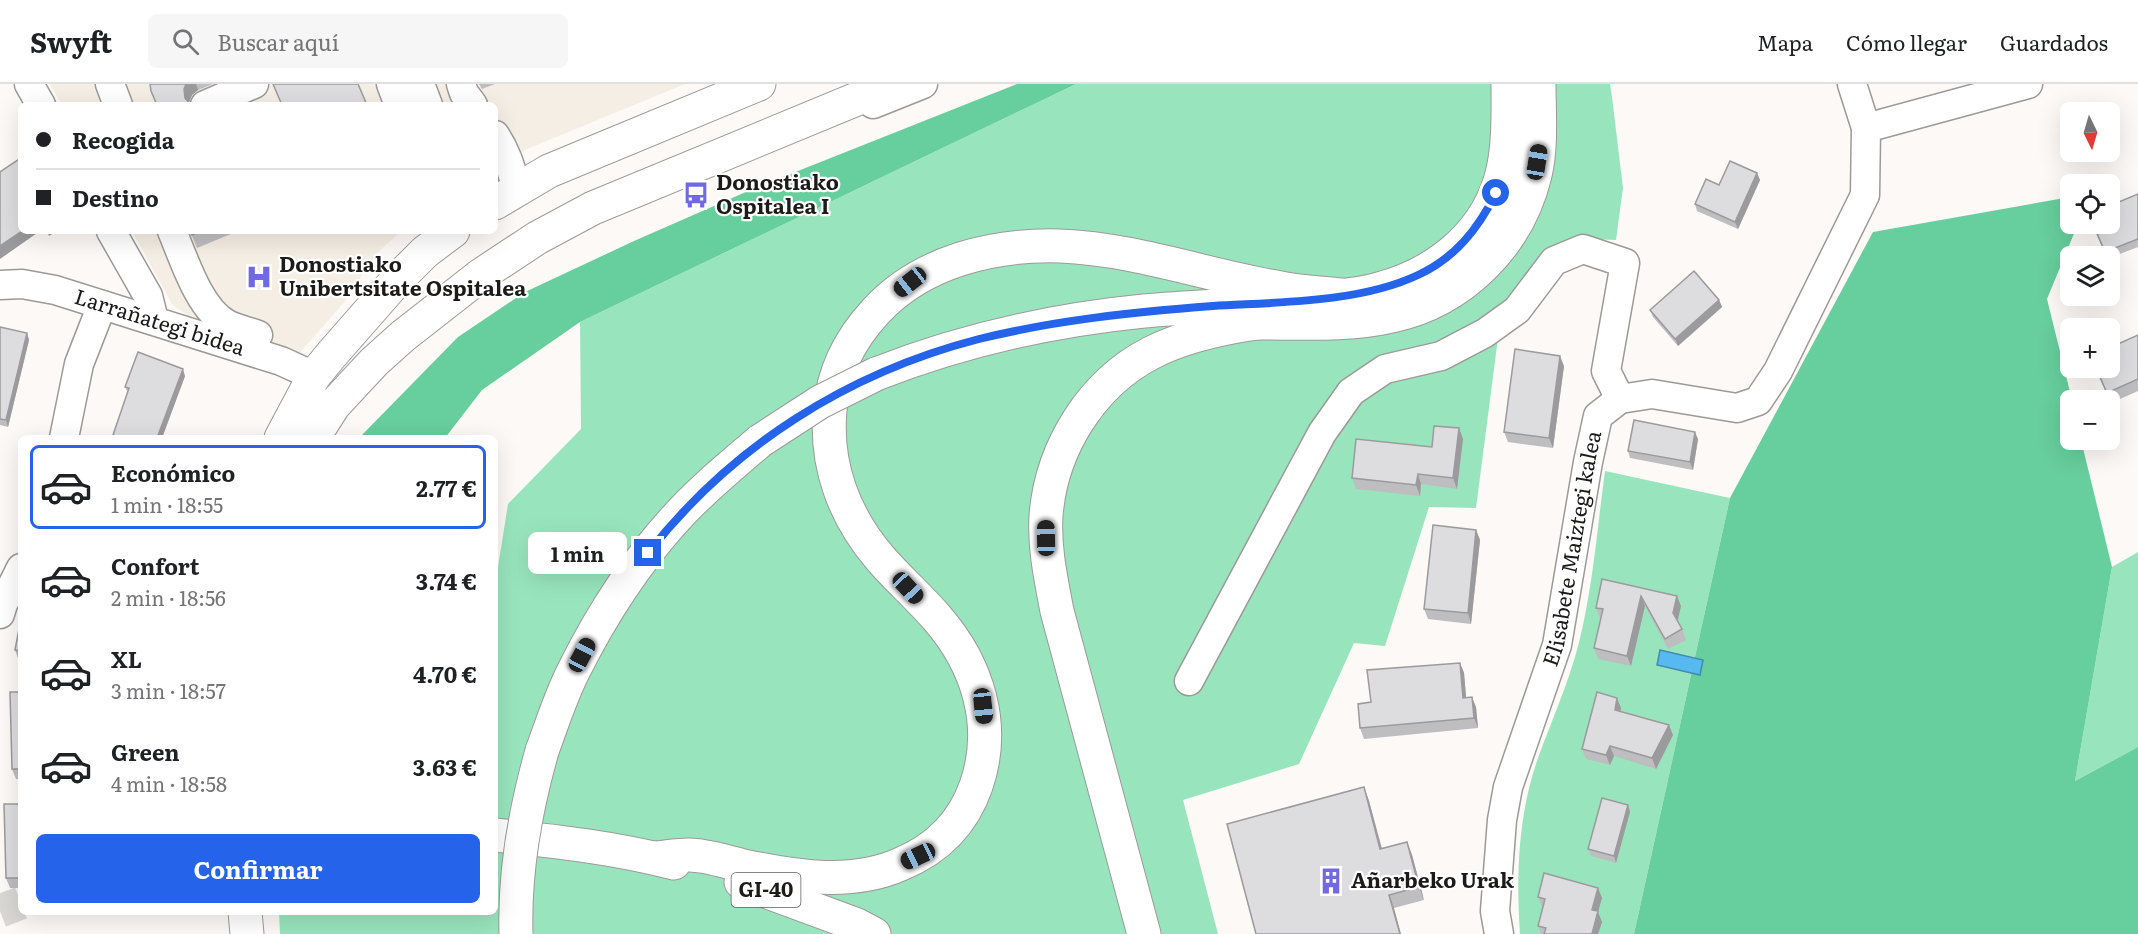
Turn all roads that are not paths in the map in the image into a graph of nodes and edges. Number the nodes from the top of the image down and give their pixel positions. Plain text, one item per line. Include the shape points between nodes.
1 (29, 84) edge
2 (110, 84) edge
3 (254, 84) edge
4 (391, 84) edge
5 (420, 84) edge
6 (460, 84) edge
7 (729, 84) edge
8 (759, 84) edge
9 (892, 84) edge
10 (922, 84) edge
11 (1508, 84) edge
12 (1539, 84) edge
13 (1852, 84) edge
14 (2028, 84) edge
15 (39, 102) edge
16 (117, 102) edge
17 (212, 102) edge
18 (398, 102) edge
19 (427, 102) edge
20 (471, 102) edge
21 (1866, 128) junction
22 (498, 140) edge
23 (505, 190) edge
24 (113, 234) edge
25 (173, 234) edge
26 (431, 234) edge
27 (449, 234) edge
28 (513, 254) junction
29 (398, 270) junction
30 (0, 285) edge
31 (1341, 295) junction
32 (447, 300) junction
33 (102, 305) junction
34 (154, 320) junction
35 (1257, 323) junction
36 (1013, 332) junction
37 (403, 336) junction
38 (374, 362) junction
39 (323, 365) junction
40 (1620, 399) junction
41 (65, 435) edge
42 (282, 435) edge
43 (306, 435) edge
44 (315, 435) edge
45 (18, 574) edge
46 (0, 614) edge
47 (1189, 681) dead end
48 (498, 835) edge
49 (654, 858) junction
50 (224, 915) edge
51 (245, 915) edge
52 (226, 934) edge
53 (247, 934) edge
54 (516, 934) edge
55 (874, 934) edge
56 (1144, 934) edge
57 (1498, 934) edge

1 - 15 street
2 - 16 street
3 - 17 street
4 - 18 street
5 - 19 street
6 - 20 street
7 - 23 street via 546,160
8 - 23 main road
9 - 28 main road via 592,208
10 - 32 street via 577,228
11 - 31 main road via 1503,171 1486,214 1472,234 1438,264 1418,275 1377,290
12 - 35 main road via 1539,150 1528,197 1506,240 1475,275 1436,301 1392,316
13 - 21 street
14 - 21 street
21 - 40 street via 1865,195 1778,370 1758,401 1737,408 1652,394
22 - 23 street via 504,149
23 - 28 main road via 520,216 520,236
24 - 34 street via 148,296
25 - 39 street via 212,313 227,324
26 - 29 street
27 - 29 main road
28 - 32 main road
29 - 37 main road via 389,299 370,323 368,332 372,340 381,342
29 - 39 main road
30 - 33 street, Larrañategi bidea via 41,286
31 - 36 main road via 1135,312
31 - 49 main road via 1285,289 1136,255 1060,246 1019,247 960,259 910,282 884,302 845,354 836,379 828,430 831,461 838,487 861,532 958,645 978,688 984,752 967,808 938,842 918,856 883,871 823,878 770,872 692,855
32 - 37 main road
33 - 34 street, Larrañategi bidea
33 - 41 street via 79,364
34 - 39 street, Larrañategi bidea via 281,361
35 - 36 main road via 1080,324
35 - 56 main road via 1196,336 1152,353 1120,373 1068,435 1054,471 1046,515 1049,570
36 - 54 main road, bridge via 940,350 876,374 820,402 760,441 675,519 600,621 573,672 542,751 527,804 515,902
37 - 38 main road
38 - 39 main road via 354,369
38 - 44 main road via 334,405
39 - 42 main road
39 - 43 main road via 318,399
40 - 47 street via 1606,371 1625,263 1583,249 1554,261 1517,310 1485,333 1441,357 1385,369 1351,392 1322,433
40 - 57 street, Elisabete Maiztegi kalea via 1598,416 1557,645 1508,787 1495,911
45 - 46 street
48 - 49 main road, GI-40
49 - 55 main road, GI-40 via 770,891
50 - 52 main road
51 - 53 main road

